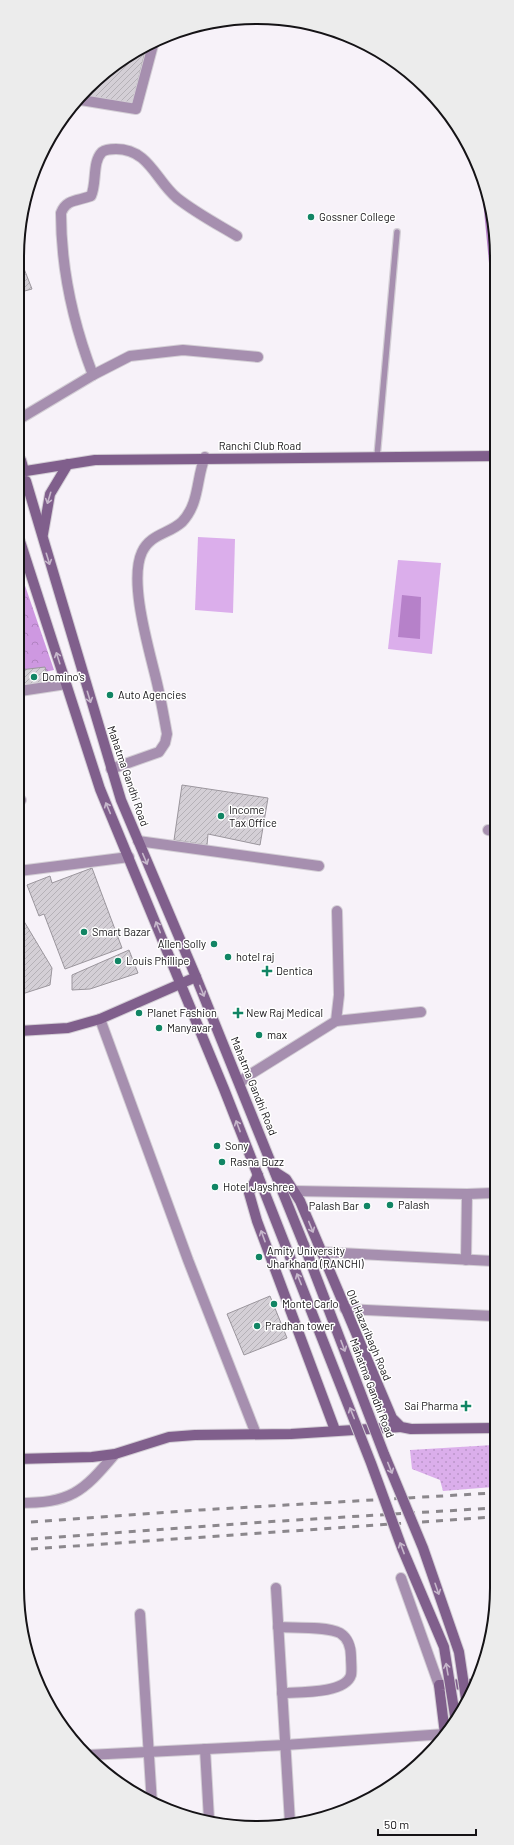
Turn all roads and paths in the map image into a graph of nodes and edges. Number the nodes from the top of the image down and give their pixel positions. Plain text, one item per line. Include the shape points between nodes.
1 (152, 49) edge
2 (84, 101) edge
3 (397, 232) dead end
4 (237, 236) dead end
5 (258, 357) dead end
6 (93, 375) junction
7 (24, 416) edge
8 (490, 456) edge
9 (377, 457) junction
10 (204, 458) junction
11 (68, 464) junction
12 (24, 472) edge
13 (24, 475) edge
14 (43, 540) junction
15 (24, 553) edge
16 (66, 684) junction
17 (24, 691) edge
18 (111, 769) junction
19 (138, 841) junction
20 (129, 857) junction
21 (319, 866) dead end
22 (24, 870) edge
23 (337, 911) dead end
24 (196, 977) junction
25 (182, 985) junction
26 (421, 1012) dead end
27 (100, 1020) junction
28 (336, 1021) junction
29 (24, 1031) edge
30 (240, 1083) junction
31 (275, 1172) junction
32 (258, 1175) junction
33 (294, 1191) junction
34 (490, 1193) edge
35 (467, 1194) junction
36 (321, 1252) junction
37 (466, 1260) junction
38 (490, 1261) edge
39 (344, 1309) junction
40 (490, 1316) edge
41 (402, 1427) junction
42 (490, 1428) edge
43 (335, 1430) junction
44 (256, 1434) junction
45 (115, 1454) junction
46 (24, 1459) edge
47 (24, 1503) edge
48 (401, 1578) dead end
49 (276, 1588) dead end
50 (140, 1614) dead end
51 (278, 1627) junction
52 (469, 1684) edge
53 (439, 1685) junction
54 (282, 1693) junction
55 (465, 1693) edge
56 (454, 1712) edge
57 (444, 1727) edge
58 (438, 1734) edge
59 (285, 1745) junction
60 (205, 1749) junction
61 (148, 1753) junction
62 (94, 1755) edge
63 (151, 1796) edge
64 (209, 1816) edge
65 (290, 1819) edge

1 - 2 street via 136,109
3 - 9 lane
4 - 6 street via 174,196 144,158 122,148 110,148 102,152 98,158 94,189 90,196 69,201 61,213 64,267 69,299
5 - 6 street via 169,351 130,356
6 - 7 street
8 - 9 main road, Ranchi Club Road
9 - 10 main road, Ranchi Club Road
10 - 11 main road, Ranchi Club Road via 95,460
10 - 18 street via 196,497 182,522 154,537 145,546 138,569 143,623 168,734 166,743 159,752
11 - 12 main road, Ranchi Club Road
11 -> 14 main road via 50,494
13 - 14 main road, Mahatma Gandhi Road
14 -> 18 main road, Mahatma Gandhi Road
16 -> 15 main road
16 - 17 street
20 -> 16 main road via 100,789
18 - 19 main road, Mahatma Gandhi Road
19 - 21 street
19 -> 24 main road, Mahatma Gandhi Road
20 - 22 street
25 -> 20 main road
23 - 28 street via 340,983
24 - 25 main road
24 -> 30 main road, Mahatma Gandhi Road
25 - 27 main road
32 -> 25 main road
26 - 28 street
27 - 29 main road via 68,1028
27 - 44 street via 188,1260
28 - 30 street
30 - 31 main road, Mahatma Gandhi Road
31 - 33 main road, Old Hazaribagh Road via 286,1179
31 -> 55 main road, Mahatma Gandhi Road, bridge via 423,1548 459,1652
43 -> 32 main road via 257,1220 249,1193
56 -> 32 main road, bridge via 444,1647 402,1548 371,1462
33 - 35 street
33 -> 36 main road, Old Hazaribagh Road
34 - 35 street
35 - 37 street
36 - 37 street
36 - 39 main road, Old Hazaribagh Road
37 - 38 street
39 - 40 street
39 - 41 main road, Old Hazaribagh Road via 392,1418
41 - 42 main road
41 - 43 main road
43 - 44 main road
44 - 45 main road via 170,1437
45 - 46 main road
45 - 47 street via 90,1482 76,1493 53,1502
48 - 53 street
49 - 51 street
50 - 61 street
51 - 54 street
51 - 54 street via 329,1630 339,1633 346,1638 351,1650 351,1675 346,1683 326,1690
52 - 53 main road
53 - 57 main road
54 - 59 street
58 - 59 street
59 - 60 street
59 - 65 street
60 - 61 street
60 - 64 street
61 - 62 street
61 - 63 street

